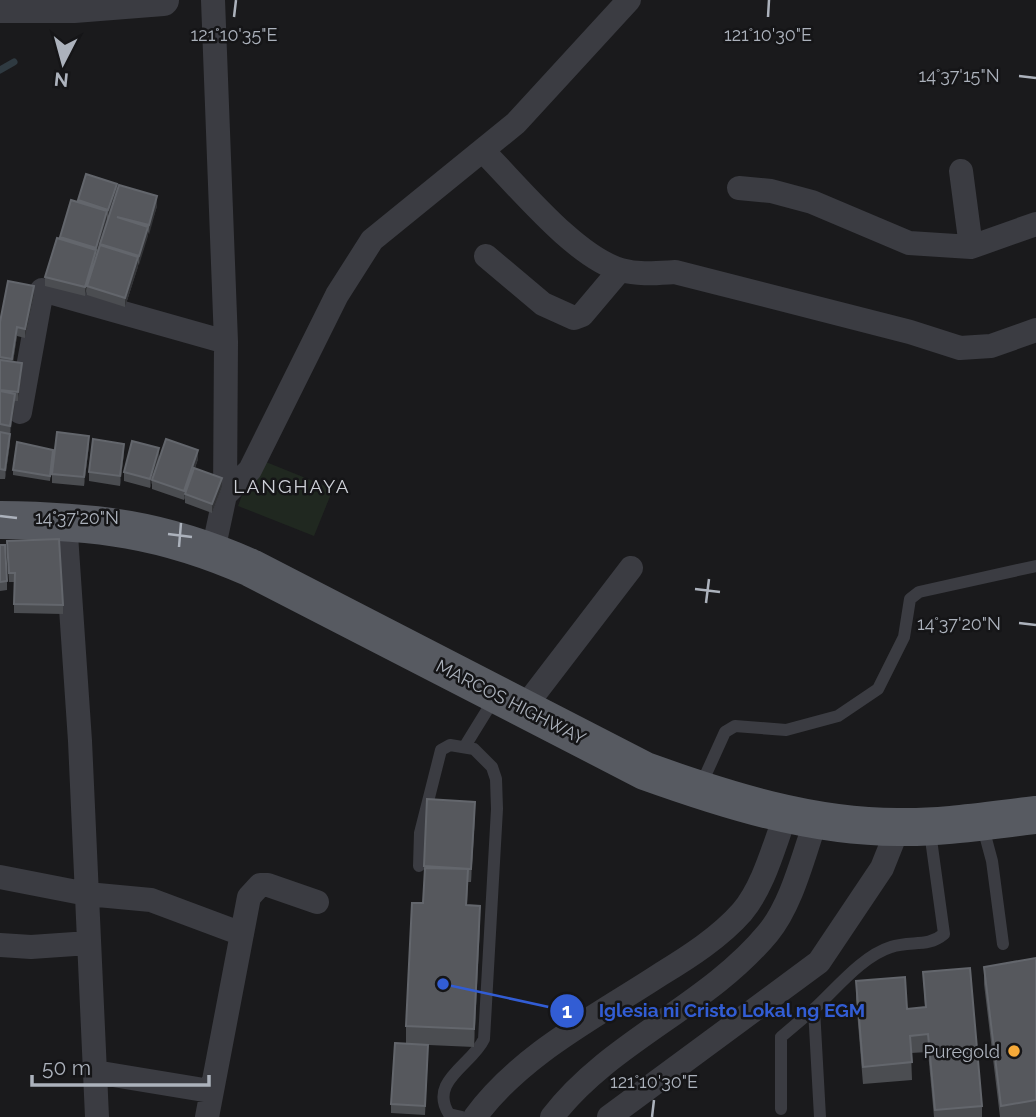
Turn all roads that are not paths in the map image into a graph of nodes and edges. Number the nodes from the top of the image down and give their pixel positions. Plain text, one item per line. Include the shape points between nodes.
1 (163, 0) edge
2 (213, 0) edge
3 (629, 0) edge
4 (0, 6) edge
5 (483, 151) junction
6 (961, 171) dead end
7 (739, 188) dead end
8 (1036, 223) edge
9 (971, 247) junction
10 (486, 256) dead end
11 (620, 270) junction
12 (1036, 330) edge
13 (226, 342) junction
14 (20, 412) dead end
15 (225, 495) junction
16 (0, 520) edge
17 (65, 520) junction
18 (213, 551) junction
19 (1036, 566) edge
20 (631, 568) dead end
21 (510, 701) junction
22 (464, 747) junction
23 (699, 790) junction
24 (1036, 815) edge
25 (801, 817) junction
26 (982, 821) junction
27 (913, 827) junction
28 (419, 866) dead end
29 (0, 877) edge
30 (87, 894) junction
31 (317, 902) dead end
32 (242, 934) junction
33 (89, 943) junction
34 (1003, 944) dead end
35 (0, 945) edge
36 (814, 1009) junction
37 (95, 1072) junction
38 (209, 1091) junction
39 (781, 1109) dead end
40 (97, 1117) edge
41 (207, 1117) edge
42 (462, 1117) edge
43 (475, 1117) edge
44 (552, 1117) edge
45 (609, 1117) edge
46 (820, 1117) edge

1 - 4 street via 74,7
2 - 13 street
3 - 5 street via 516,123
5 - 11 street via 577,245
5 - 15 street via 372,240 337,295 250,470
6 - 9 street
7 - 9 street via 812,202 909,243
8 - 9 street
10 - 11 street via 543,304 574,318
11 - 12 street via 675,272 960,348 992,346
13 - 14 street via 42,290
13 - 15 street
15 - 18 street
16 - 17 main road, MARCOS HIGHWAY
17 - 18 main road, MARCOS HIGHWAY via 130,528
17 - 30 street
18 - 21 main road, MARCOS HIGHWAY
19 - 23 lane via 919,592 910,599 904,637 878,690 838,716 786,730 735,726 725,732
20 - 21 street
21 - 22 lane
21 - 23 main road, MARCOS HIGHWAY via 645,771
22 - 28 lane via 450,745 441,750 421,829
22 - 42 lane via 474,749 492,767 497,809 484,1039 448,1080 443,1094 449,1114
23 - 25 main road, MARCOS HIGHWAY
24 - 26 main road, MARCOS HIGHWAY
25 - 27 main road, MARCOS HIGHWAY
25 - 43 street via 742,912 684,960 526,1065
25 - 44 street via 789,892 769,932 707,988 599,1069
26 - 27 main road, MARCOS HIGHWAY
26 - 34 lane
27 - 36 lane via 944,934 933,943 891,947 866,962
27 - 45 street via 819,961
29 - 30 street
30 - 32 street via 151,900
30 - 33 street
31 - 32 street via 260,885 249,897
32 - 38 street
33 - 35 street
33 - 37 street
36 - 39 lane via 781,1037
36 - 46 lane
37 - 38 street
37 - 40 street
38 - 41 street

